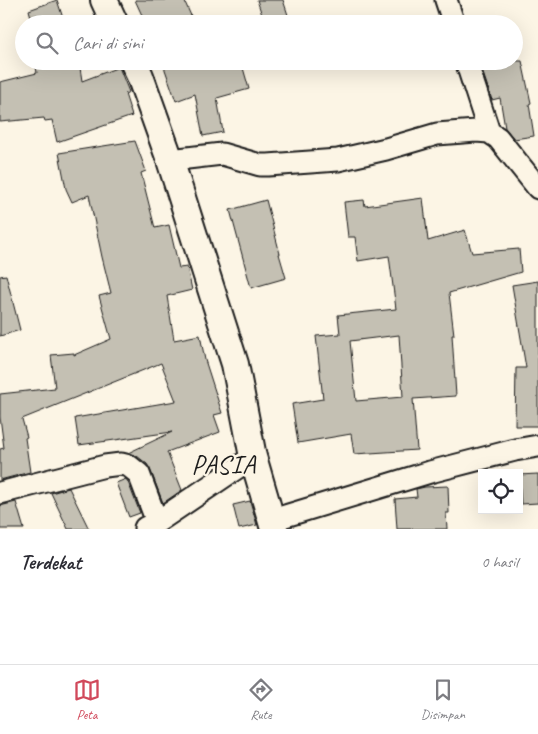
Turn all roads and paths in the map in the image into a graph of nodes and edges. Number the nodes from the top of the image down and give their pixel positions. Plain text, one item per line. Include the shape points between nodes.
1 (446, 0) edge
2 (451, 15) edge
3 (137, 70) edge
4 (469, 70) edge
5 (489, 132) junction
6 (170, 160) junction
7 (538, 188) edge
8 (538, 446) edge
9 (253, 457) junction
10 (0, 493) edge
11 (273, 524) edge
12 (150, 526) edge

1 - 2 street
3 - 6 street
4 - 5 street
5 - 6 street via 437,134 338,160 260,165 222,154
5 - 7 street via 498,138
6 - 9 street via 235,364
8 - 11 street via 430,472
9 - 11 street
9 - 12 street
10 - 12 street via 121,464 140,474

